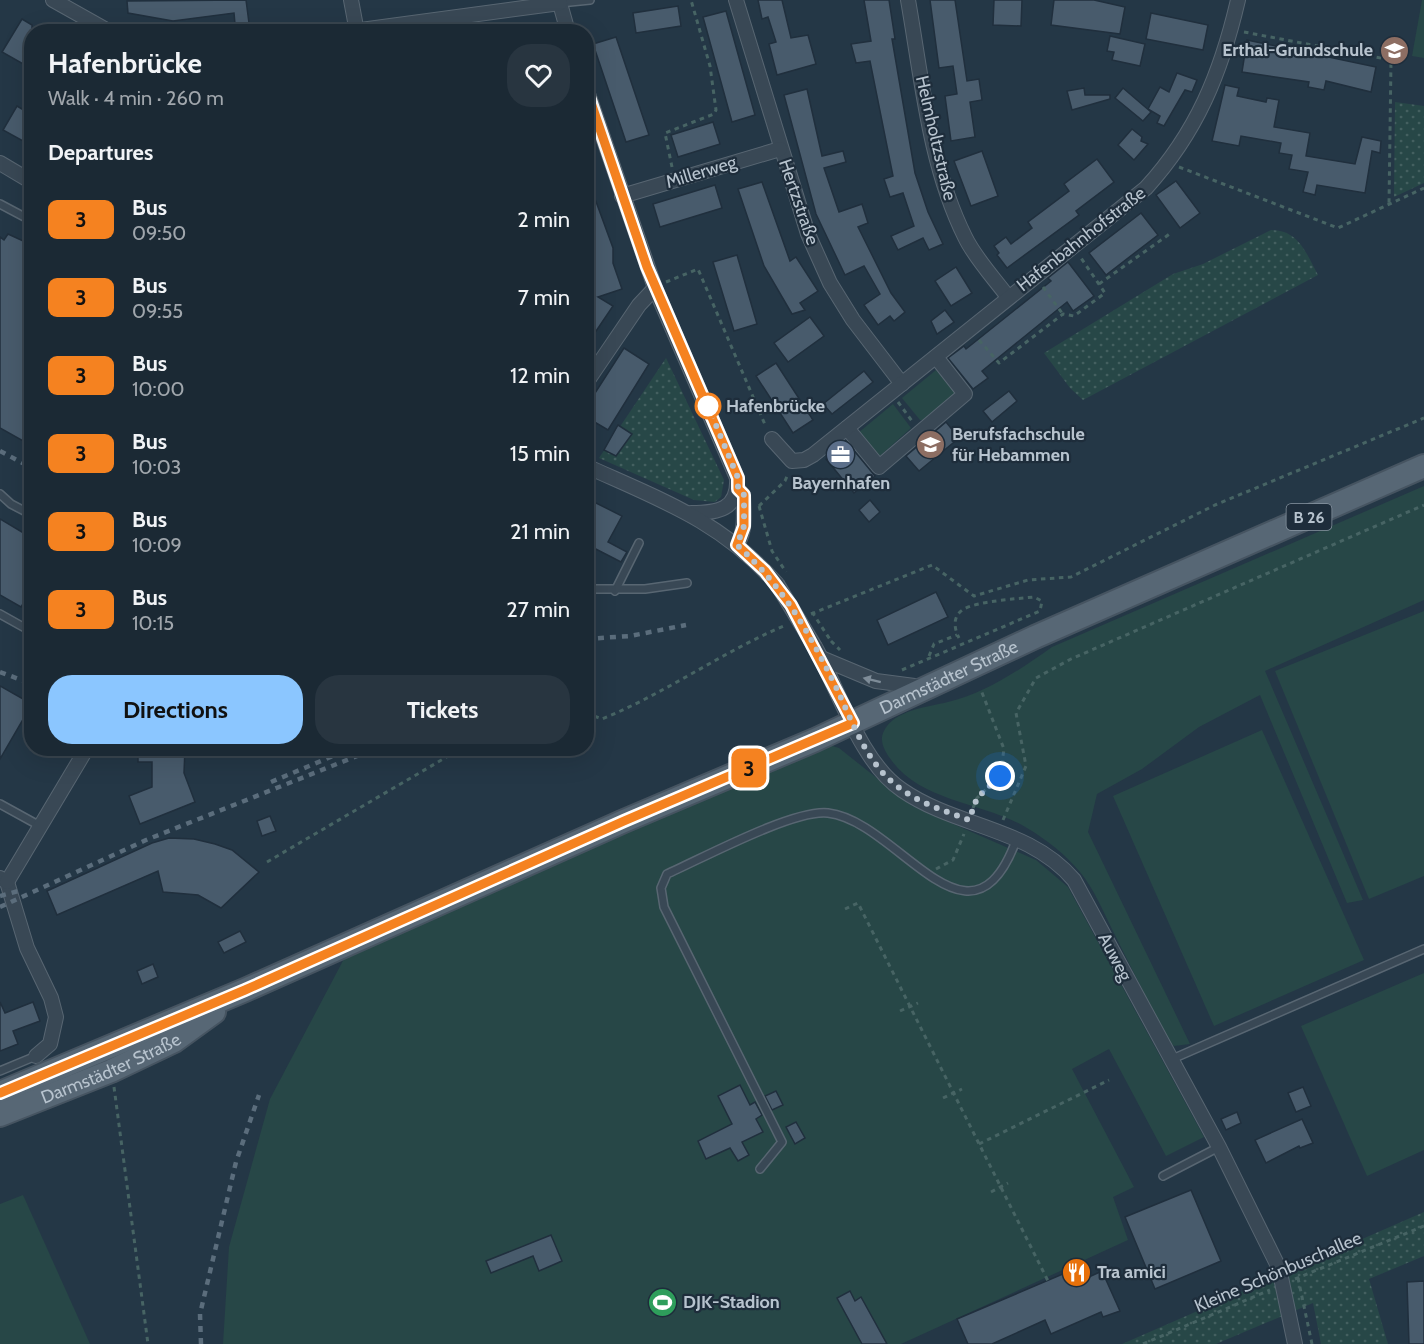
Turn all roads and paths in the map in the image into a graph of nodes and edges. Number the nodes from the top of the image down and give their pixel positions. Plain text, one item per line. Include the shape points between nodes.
1 (53, 0) edge
2 (351, 0) edge
3 (590, 0) edge
4 (691, 0) edge
5 (736, 0) edge
6 (908, 0) edge
7 (1238, 0) edge
8 (560, 1) edge
9 (96, 24) edge
10 (353, 24) edge
11 (401, 24) edge
12 (566, 24) edge
13 (1230, 29) junction
14 (594, 112) edge
15 (780, 148) junction
16 (0, 163) edge
17 (1169, 163) junction
18 (24, 177) edge
19 (675, 180) junction
20 (1424, 188) edge
21 (622, 196) junction
22 (0, 204) edge
23 (1389, 204) junction
24 (24, 217) edge
25 (1171, 233) dead end
26 (1073, 247) junction
27 (1035, 276) junction
28 (1099, 284) junction
29 (655, 288) junction
30 (1008, 297) junction
31 (1063, 314) junction
32 (968, 330) junction
33 (936, 357) junction
34 (594, 371) edge
35 (902, 384) junction
36 (891, 393) junction
37 (1424, 418) edge
38 (847, 428) junction
39 (920, 432) junction
40 (772, 439) joint
41 (1424, 466) edge
42 (594, 470) edge
43 (785, 481) dead end
44 (738, 484) junction
45 (0, 494) edge
46 (1424, 505) edge
47 (759, 506) junction
48 (24, 511) edge
49 (691, 513) junction
50 (639, 543) dead end
51 (737, 545) junction
52 (789, 576) dead end
53 (687, 583) dead end
54 (594, 590) edge
55 (615, 591) junction
56 (0, 614) edge
57 (807, 616) dead end
58 (796, 621) dead end
59 (24, 626) edge
60 (831, 641) dead end
61 (842, 652) dead end
62 (818, 653) junction
63 (928, 658) junction
64 (899, 670) dead end
65 (927, 688) junction
66 (981, 690) dead end
67 (594, 716) edge
68 (853, 723) junction
69 (82, 756) edge
70 (448, 756) edge
71 (0, 804) edge
72 (969, 820) junction
73 (40, 826) junction
74 (998, 831) junction
75 (1017, 838) junction
76 (267, 862) dead end
77 (928, 874) junction
78 (3, 880) edge
79 (845, 909) dead end
80 (1424, 949) edge
81 (245, 990) junction
82 (918, 1003) dead end
83 (910, 1006) junction
84 (900, 1011) dead end
85 (36, 1056) joint
86 (1170, 1060) junction
87 (0, 1071) edge
88 (111, 1071) junction
89 (1108, 1080) dead end
90 (962, 1089) dead end
91 (0, 1093) edge
92 (953, 1093) junction
93 (943, 1098) dead end
94 (0, 1115) edge
95 (979, 1144) junction
96 (1219, 1147) junction
97 (760, 1170) dead end
98 (1163, 1176) dead end
99 (1008, 1183) dead end
100 (1001, 1187) junction
101 (992, 1192) dead end
102 (1424, 1226) edge
103 (1298, 1278) junction
104 (1048, 1281) dead end
105 (1283, 1284) junction
106 (148, 1344) edge
107 (1143, 1344) edge
108 (1295, 1344) edge
109 (1312, 1344) edge

1 - 9 street
2 - 10 street
3 - 8 lane
4 - 19 path via 710,66 716,110 665,133
5 - 15 street, Hertzstraße
6 - 30 street, Helmholtzstraße via 939,167 952,208 966,240
7 - 13 street, Hafenbahnhofstraße
8 - 11 street
8 - 12 street
13 - 17 street, Hafenbahnhofstraße via 1220,68 1204,104
13 - 23 path via 1391,60
14 - 21 street
15 - 19 street, Millerweg
15 - 35 street, Hertzstraße via 808,234 830,283
16 - 18 street
17 - 23 path via 1338,228
17 - 26 street, Hafenbahnhofstraße via 1146,188
19 - 21 street, Millerweg
20 - 23 path
21 - 29 street
22 - 24 lane
25 - 28 path
26 - 27 street, Hafenbahnhofstraße
26 - 28 path
27 - 30 street, Hafenbahnhofstraße
27 - 31 path
28 - 31 path via 1105,293 1074,316
29 - 34 street
29 - 40 path via 698,269
29 - 44 street
30 - 32 street, Hafenbahnhofstraße
31 - 32 path via 999,363
32 - 33 street, Hafenbahnhofstraße
33 - 35 street, Hafenbahnhofstraße
33 - 39 street via 965,394
35 - 36 street, Hafenbahnhofstraße
36 - 38 street, Hafenbahnhofstraße
36 - 39 path
37 - 57 path via 1215,505 1071,577 1028,580 974,596 932,565
38 - 39 street via 879,466
38 - 40 street, Hafenbahnhofstraße via 813,455 798,461 785,456
41 - 65 main road, Darmstädter Straße / B 26
42 - 49 street, Auweg
43 - 47 path
44 - 47 path
44 - 49 street via 721,511
44 - 51 street via 744,495 744,518
45 - 48 lane
46 - 74 path via 1071,659 1036,678 1016,713 1026,766
47 - 52 path via 772,551
49 - 51 street, Auweg
50 - 55 lane
51 - 62 street, Auweg, bridge via 777,584
53 - 55 lane
54 - 55 lane
56 - 59 lane
58 - 67 path via 746,642 642,703 602,719
60 - 61 path
65 -> 62 street via 876,681
62 - 68 street, Auweg
63 - 63 path via 1040,611 1042,601 1034,597 964,609 955,620 958,636 934,644
63 - 64 path
65 - 68 main road, Darmstädter Straße / B 26
66 - 72 path via 1004,749 1004,763 1000,776 977,798
68 - 72 street, Auweg via 878,767 896,785 931,806
68 - 81 main road, Darmstädter Straße / B 26
69 - 73 street
70 - 76 path
71 - 73 lane
72 - 74 street, Auweg
72 - 77 path via 953,860
73 - 78 street
74 - 75 street, Auweg
75 - 77 lane via 1007,865 986,886 964,891 941,885
75 - 86 street, Auweg via 1050,856 1074,880
77 - 97 lane via 859,822 828,813 789,819 667,873 661,897 664,907 782,1142
78 - 85 street via 56,1017 50,1044
79 - 83 path via 858,903
80 - 86 lane
81 - 88 main road, Darmstädter Straße / B 26 via 174,1041
81 - 91 main road, Darmstädter Straße
82 - 83 path
83 - 84 path
83 - 92 path
85 - 87 lane
86 - 96 street, Auweg
88 - 94 main road, Darmstädter Straße / B 26
88 - 106 path
89 - 95 path
90 - 92 path
92 - 93 path
92 - 95 path
95 - 100 path
96 - 98 lane
96 - 105 street, Auweg via 1279,1268
99 - 100 path
100 - 101 path
100 - 104 path
102 - 103 path, Kleine Schönbuschallee
103 - 105 path, Kleine Schönbuschallee
103 - 109 path
105 - 107 path, Kleine Schönbuschallee
105 - 108 street, Auweg

